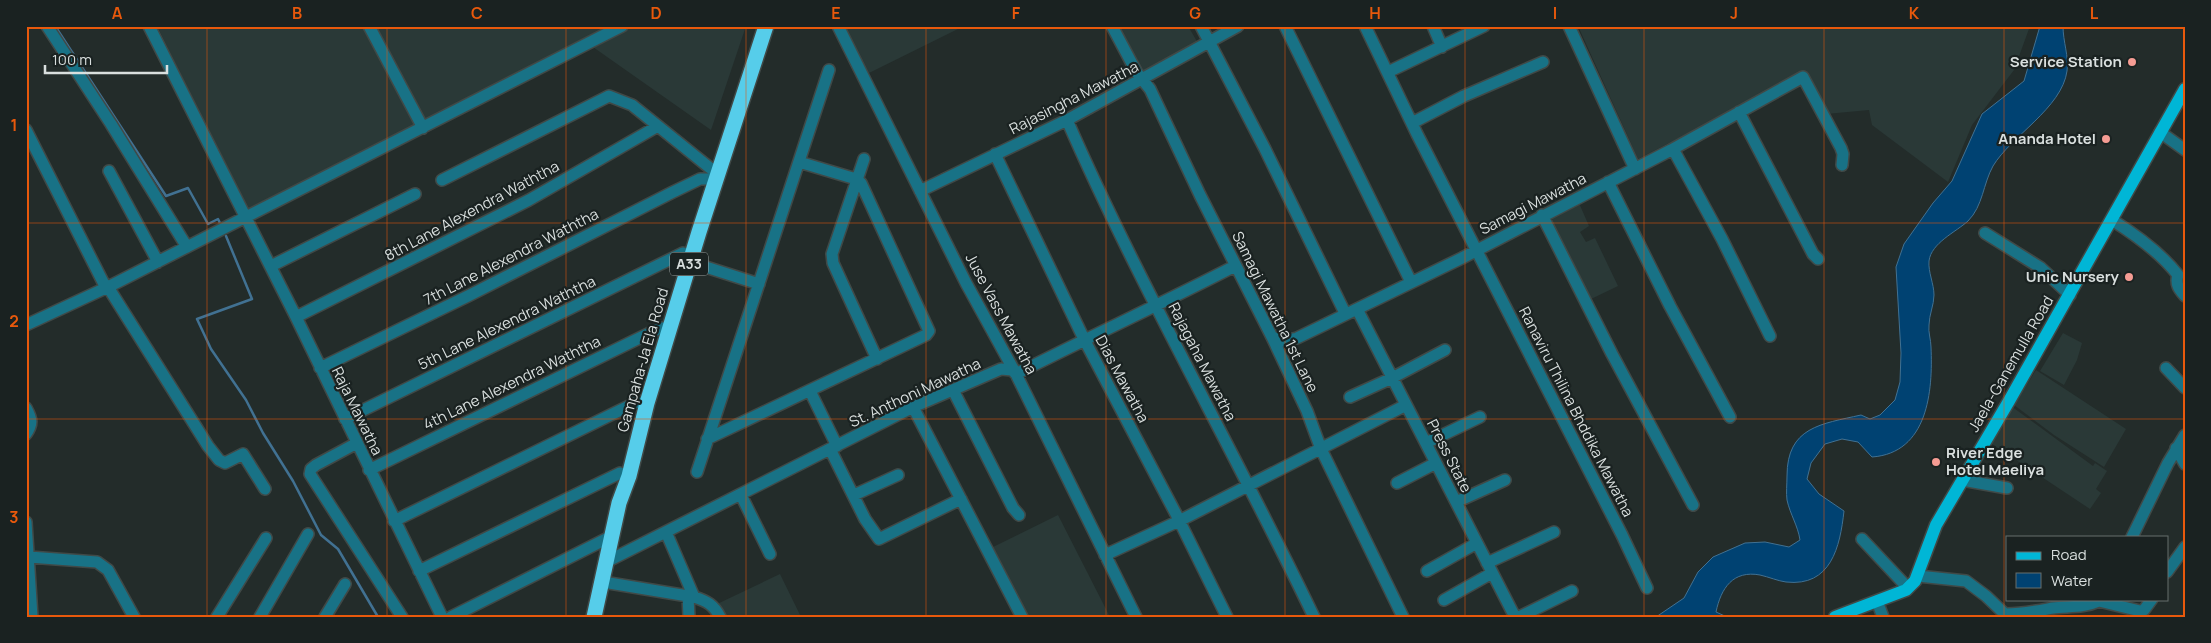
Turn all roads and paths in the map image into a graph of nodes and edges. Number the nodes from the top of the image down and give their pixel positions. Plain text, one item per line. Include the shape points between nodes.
1 (47, 26) edge
2 (150, 26) edge
3 (369, 26) edge
4 (622, 26) edge
5 (756, 26) edge
6 (766, 26) edge
7 (838, 26) edge
8 (1112, 26) edge
9 (1201, 26) edge
10 (1238, 26) edge
11 (1285, 26) edge
12 (1365, 26) edge
13 (1433, 26) edge
14 (1484, 26) edge
15 (1569, 26) edge
16 (1210, 41) junction
17 (1442, 47) junction
18 (1543, 62) dead end
19 (829, 70) dead end
20 (1388, 72) junction
21 (1144, 80) junction
22 (2185, 89) edge
23 (1739, 112) junction
24 (1067, 120) junction
25 (1412, 124) junction
26 (658, 126) junction
27 (422, 128) junction
28 (26, 130) edge
29 (2160, 132) junction
30 (1673, 149) junction
31 (2185, 150) edge
32 (995, 154) junction
33 (864, 159) dead end
34 (799, 162) junction
35 (1842, 166) dead end
36 (1635, 169) junction
37 (109, 171) dead end
38 (713, 174) junction
39 (856, 179) junction
40 (442, 180) dead end
41 (1608, 182) junction
42 (920, 191) junction
43 (415, 194) dead end
44 (1542, 215) junction
45 (246, 218) junction
46 (2112, 220) junction
47 (1985, 233) dead end
48 (187, 247) junction
49 (1477, 250) junction
50 (686, 258) junction
51 (1818, 259) dead end
52 (158, 262) junction
53 (270, 266) junction
54 (1235, 266) junction
55 (1412, 282) junction
56 (759, 284) junction
57 (107, 288) junction
58 (2070, 295) junction
59 (2185, 296) edge
60 (1157, 307) junction
61 (1357, 309) junction
62 (1345, 313) junction
63 (296, 317) junction
64 (26, 325) edge
65 (665, 328) junction
66 (1770, 336) dead end
67 (1272, 337) junction
68 (1084, 339) junction
69 (1444, 350) dead end
70 (877, 359) junction
71 (320, 368) junction
72 (2166, 368) dead end
73 (1016, 374) junction
74 (1392, 378) junction
75 (2185, 388) edge
76 (953, 390) junction
77 (810, 391) junction
78 (1350, 397) dead end
79 (637, 402) junction
80 (1406, 405) junction
81 (913, 407) junction
82 (26, 408) edge
83 (1480, 417) dead end
84 (1730, 417) dead end
85 (345, 419) junction
86 (26, 434) edge
87 (2185, 434) edge
88 (707, 439) junction
89 (357, 443) junction
90 (1426, 443) junction
91 (834, 448) junction
92 (2176, 448) junction
93 (1322, 449) junction
94 (1436, 463) junction
95 (2185, 464) edge
96 (369, 470) junction
97 (620, 472) junction
98 (696, 472) dead end
99 (898, 475) dead end
100 (1505, 480) dead end
101 (1962, 480) junction
102 (1397, 483) dead end
103 (1248, 484) junction
104 (2007, 488) dead end
105 (265, 489) dead end
106 (741, 495) junction
107 (854, 496) junction
108 (961, 499) junction
109 (1456, 502) junction
110 (619, 503) junction
111 (1693, 505) dead end
112 (1018, 515) dead end
113 (394, 521) junction
114 (1179, 521) junction
115 (26, 522) edge
116 (666, 532) junction
117 (1554, 532) dead end
118 (308, 534) dead end
119 (612, 536) junction
120 (2132, 536) edge
121 (266, 538) dead end
122 (1862, 539) dead end
123 (1477, 543) junction
124 (2185, 546) edge
125 (770, 554) dead end
126 (1105, 555) junction
127 (29, 557) junction
128 (608, 561) junction
129 (1490, 568) junction
130 (418, 571) junction
131 (1427, 571) dead end
132 (2168, 571) edge
133 (1918, 576) junction
134 (603, 582) junction
135 (345, 584) dead end
136 (1647, 588) dead end
137 (1908, 588) junction
138 (1572, 591) dead end
139 (691, 596) junction
140 (1444, 600) dead end
141 (2099, 600) edge
142 (2151, 600) edge
143 (1878, 601) junction
144 (2139, 614) edge
145 (221, 615) edge
146 (2007, 615) edge
147 (32, 617) edge
148 (134, 617) edge
149 (260, 617) edge
150 (325, 617) edge
151 (402, 617) edge
152 (442, 617) edge
153 (451, 617) edge
154 (594, 617) edge
155 (689, 617) edge
156 (720, 617) edge
157 (1022, 617) edge
158 (1136, 617) edge
159 (1227, 617) edge
160 (1314, 617) edge
161 (1403, 617) edge
162 (1517, 617) edge
163 (1835, 617) edge
164 (1883, 617) edge

1 - 48 street
2 - 45 street, Raja Mawatha
3 - 27 street
4 - 27 street
5 - 38 highway, Gampaha-Ja Ela Road / A33
6 - 38 highway, Gampaha-Ja Ela Road / A33
7 - 42 street, Juse Vass Mawatha
8 - 21 street, Samagi Mawatha 1st Lane
9 - 16 street
10 - 16 street, Rajasingha Mawatha
11 - 55 street
12 - 20 street, Ranaviru Thilina Bhddika Mawatha
13 - 17 street
14 - 17 street
15 - 36 street
16 - 21 street, Rajasingha Mawatha
16 - 62 street
17 - 20 street
18 - 25 street
19 - 34 street
20 - 25 street, Ranaviru Thilina Bhddika Mawatha
21 - 24 street, Rajasingha Mawatha
21 - 54 street, Samagi Mawatha 1st Lane
22 - 29 main road, Jaela-Ganemulla Road
23 - 30 street, Samagi Mawatha
23 - 35 street, Samagi Mawatha via 1803,77 1842,148
23 - 51 street
24 - 32 street, Rajasingha Mawatha
24 - 60 street, Rajagaha Mawatha
25 - 49 street, Ranaviru Thilina Bhddika Mawatha
26 - 38 street
26 - 40 street via 632,104 609,96
26 - 63 street, 8th Lane Alexendra Waththa via 529,200
27 - 45 street
28 - 57 street
29 - 31 street
29 - 46 main road, Jaela-Ganemulla Road
30 - 36 street, Samagi Mawatha
30 - 66 street
32 - 42 street, Rajasingha Mawatha
32 - 68 street, Dias Mawatha
33 - 39 street
34 - 39 street
34 - 56 street
36 - 41 street, Samagi Mawatha
37 - 52 street
38 - 50 highway, Gampaha-Ja Ela Road / A33
38 - 71 street, 7th Lane Alexendra Waththa
39 - 70 street via 832,254 833,263
39 - 70 street via 861,183 929,331
41 - 44 street, Samagi Mawatha
41 - 84 street
42 - 73 street, Juse Vass Mawatha
43 - 53 street
44 - 49 street, Samagi Mawatha
44 - 111 street
45 - 48 street
45 - 53 street, Raja Mawatha
46 - 58 main road, Jaela-Ganemulla Road
46 - 59 street via 2170,265 2178,275 2176,281
47 - 58 street via 2041,268
48 - 52 street
49 - 55 street, Samagi Mawatha
49 - 136 street, Ranaviru Thilina Bhddika Mawatha
50 - 56 street
50 - 65 highway, Gampaha-Ja Ela Road / A33
50 - 85 street, 5th Lane Alexendra Waththa
52 - 57 street
53 - 63 street, Raja Mawatha
54 - 60 street
54 - 67 street, Samagi Mawatha 1st Lane
55 - 61 street, Samagi Mawatha
56 - 88 street
57 - 64 street
57 - 105 street via 219,460 225,463 243,454
58 - 101 main road, Jaela-Ganemulla Road
60 - 68 street
60 - 103 street, Rajagaha Mawatha
61 - 62 street, Samagi Mawatha
61 - 74 street, Press State
62 - 67 street, Samagi Mawatha via 1297,338 1284,341
63 - 71 street, Raja Mawatha
65 - 79 highway, Gampaha-Ja Ela Road / A33
65 - 96 street, 4th Lane Alexendra Waththa
65 - 110 highway, Gampaha-Ja Ela Road / A33 via 629,476
67 - 93 street, Samagi Mawatha 1st Lane
68 - 73 street
68 - 114 street, Dias Mawatha
69 - 74 street
70 - 77 street
71 - 85 street, Raja Mawatha
72 - 75 street
73 - 76 street, St. Anthoni Mawatha via 1012,370 1001,369
73 - 126 street, Juse Vass Mawatha
74 - 78 street
74 - 80 street, Press State
76 - 81 street, St. Anthoni Mawatha
76 - 112 street
77 - 88 street
77 - 91 street
79 - 97 highway, Gampaha-Ja Ela Road / A33
79 - 113 street
80 - 90 street, Press State
80 - 93 street
81 - 91 street, St. Anthoni Mawatha
81 - 108 street
82 - 86 street via 32,418
83 - 90 street
85 - 89 street, Raja Mawatha
87 - 92 street
88 - 98 street
89 - 96 street, Raja Mawatha
89 - 151 street via 316,464 310,474
90 - 94 street, Press State
91 - 106 street, St. Anthoni Mawatha
91 - 107 street
92 - 95 street
92 - 120 street
93 - 103 street
93 - 161 street, Samagi Mawatha 1st Lane
94 - 102 street
94 - 109 street, Press State
96 - 113 street, Raja Mawatha
97 - 110 highway, Gampaha-Ja Ela Road / A33
97 - 130 street
99 - 107 street
100 - 109 street
101 - 104 street
101 - 133 main road, Jaela-Ganemulla Road via 1931,535
103 - 114 street
103 - 160 street, Rajagaha Mawatha
106 - 116 street, St. Anthoni Mawatha
106 - 125 street
107 - 108 street via 879,539
108 - 157 street
109 - 123 street, Press State
110 - 119 highway, Gampaha-Ja Ela Road / A33
113 - 130 street, Raja Mawatha
114 - 126 street
114 - 159 street, Dias Mawatha
115 - 127 street
116 - 128 street, St. Anthoni Mawatha
116 - 139 street
117 - 129 street
118 - 149 street
119 - 128 highway, Gampaha-Ja Ela Road / A33
119 - 153 street
121 - 145 street
122 - 137 street
123 - 129 street, Press State
123 - 131 street
124 - 132 street
126 - 158 street, Juse Vass Mawatha
127 - 147 street
127 - 148 street via 103,565
128 - 134 highway, Gampaha-Ja Ela Road / A33
129 - 140 street
129 - 162 street, Press State
130 - 152 street, Raja Mawatha
133 - 137 main road, Jaela-Ganemulla Road
133 - 146 street via 1966,581
134 - 139 street
134 - 154 highway, Gampaha-Ja Ela Road / A33
135 - 150 street
137 - 143 main road, Jaela-Ganemulla Road
138 - 162 street
139 - 155 street
139 - 156 street via 714,606
141 - 144 street
141 - 146 street via 2087,606
142 - 144 street
143 - 163 main road, Jaela-Ganemulla Road
143 - 164 street

